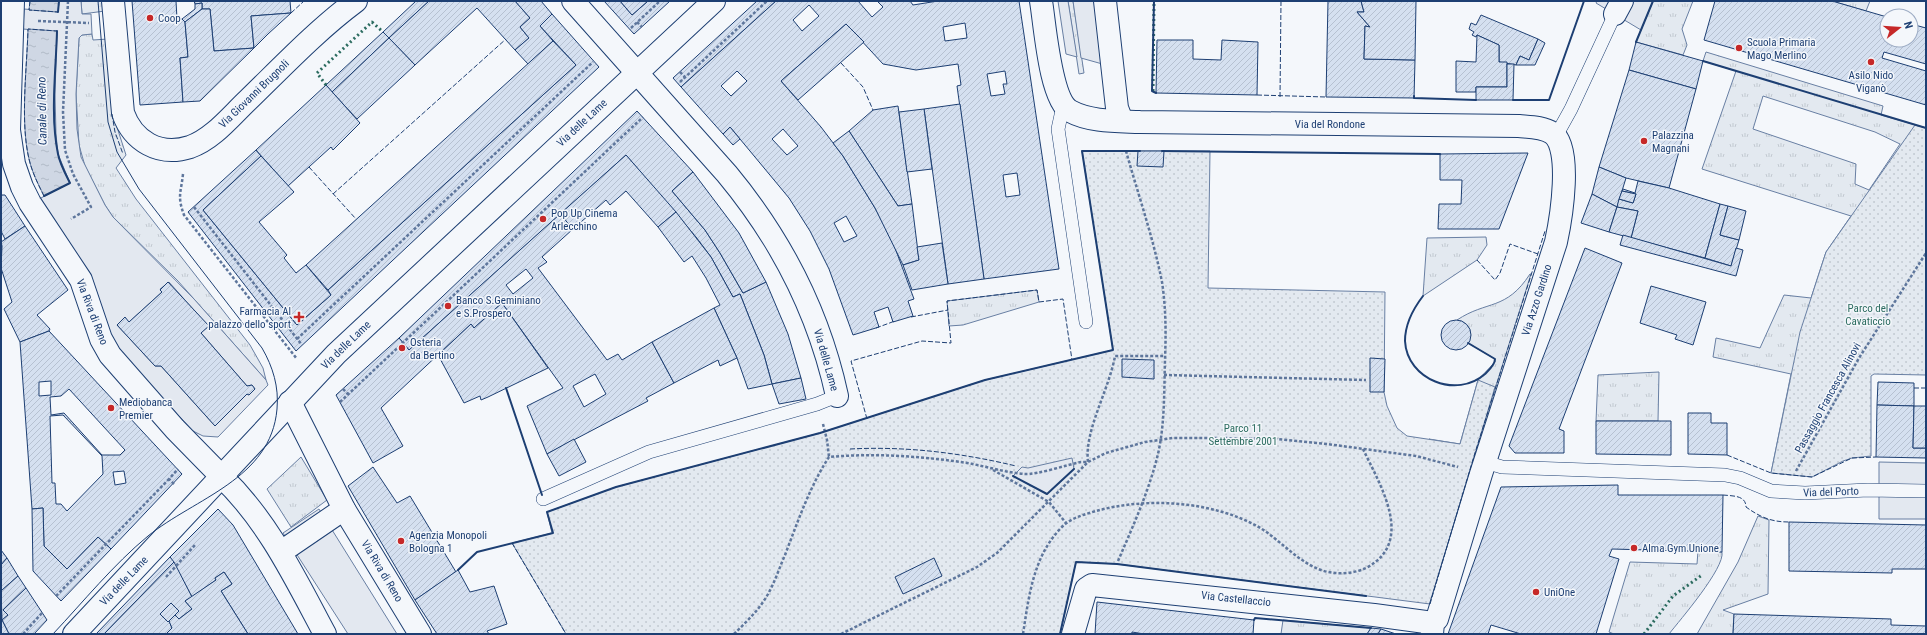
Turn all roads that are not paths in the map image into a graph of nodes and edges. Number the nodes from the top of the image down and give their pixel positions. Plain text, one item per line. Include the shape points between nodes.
1 (13, 1) edge
2 (113, 1) edge
3 (356, 1) edge
4 (573, 1) edge
5 (714, 1) edge
6 (1041, 1) edge
7 (1105, 1) edge
8 (1618, 8) edge
9 (6, 45) edge
10 (636, 73) junction
11 (1063, 106) junction
12 (1122, 121) junction
13 (1547, 132) junction
14 (1086, 322) dead end
15 (827, 400) joint
16 (290, 402) junction
17 (1483, 468) junction
18 (222, 477) junction
19 (1926, 491) edge
20 (543, 499) dead end
21 (344, 509) junction
22 (281, 552) junction
23 (1433, 628) edge
24 (74, 634) edge
25 (325, 634) edge
26 (420, 634) edge
27 (1073, 634) edge

1 - 9 street, Via Riva di Reno
2 - 3 street, Via Giovanni Brugnoli via 121,104 126,120 138,138 149,146 161,150 184,148 206,138 331,20
4 - 10 street
5 - 10 street, Via delle Lame
6 - 11 street via 1053,80
7 - 12 street via 1117,108
8 - 13 lane via 1572,109
9 - 18 street, Via Riva di Reno via 10,143 22,187 81,280 110,355
10 - 15 street, Via delle Lame via 732,180 772,235 794,274 816,327
10 - 16 street, Via delle Lame via 336,354
11 - 12 street, Via del Rondone via 1088,117
11 - 14 lane via 1058,128
12 - 13 street, Via del Rondone via 1497,126
13 - 17 street, Via Azzo Gardino via 1564,156 1558,235
15 - 20 lane, Via delle Lame via 649,452
16 - 18 street, Via delle Lame
16 - 21 street, Via Riva di Reno
17 - 19 lane, Via del Porto via 1705,473 1740,478 1766,490 1787,492
17 - 23 street, Via Azzo Gardino
18 - 22 street, Via Riva di Reno via 251,508
18 - 24 street, Via delle Lame
21 - 22 street
21 - 26 street, Via Riva di Reno
22 - 25 street, Via Riva di Reno
23 - 27 street, Via Castellaccio via 1092,584 1086,588

